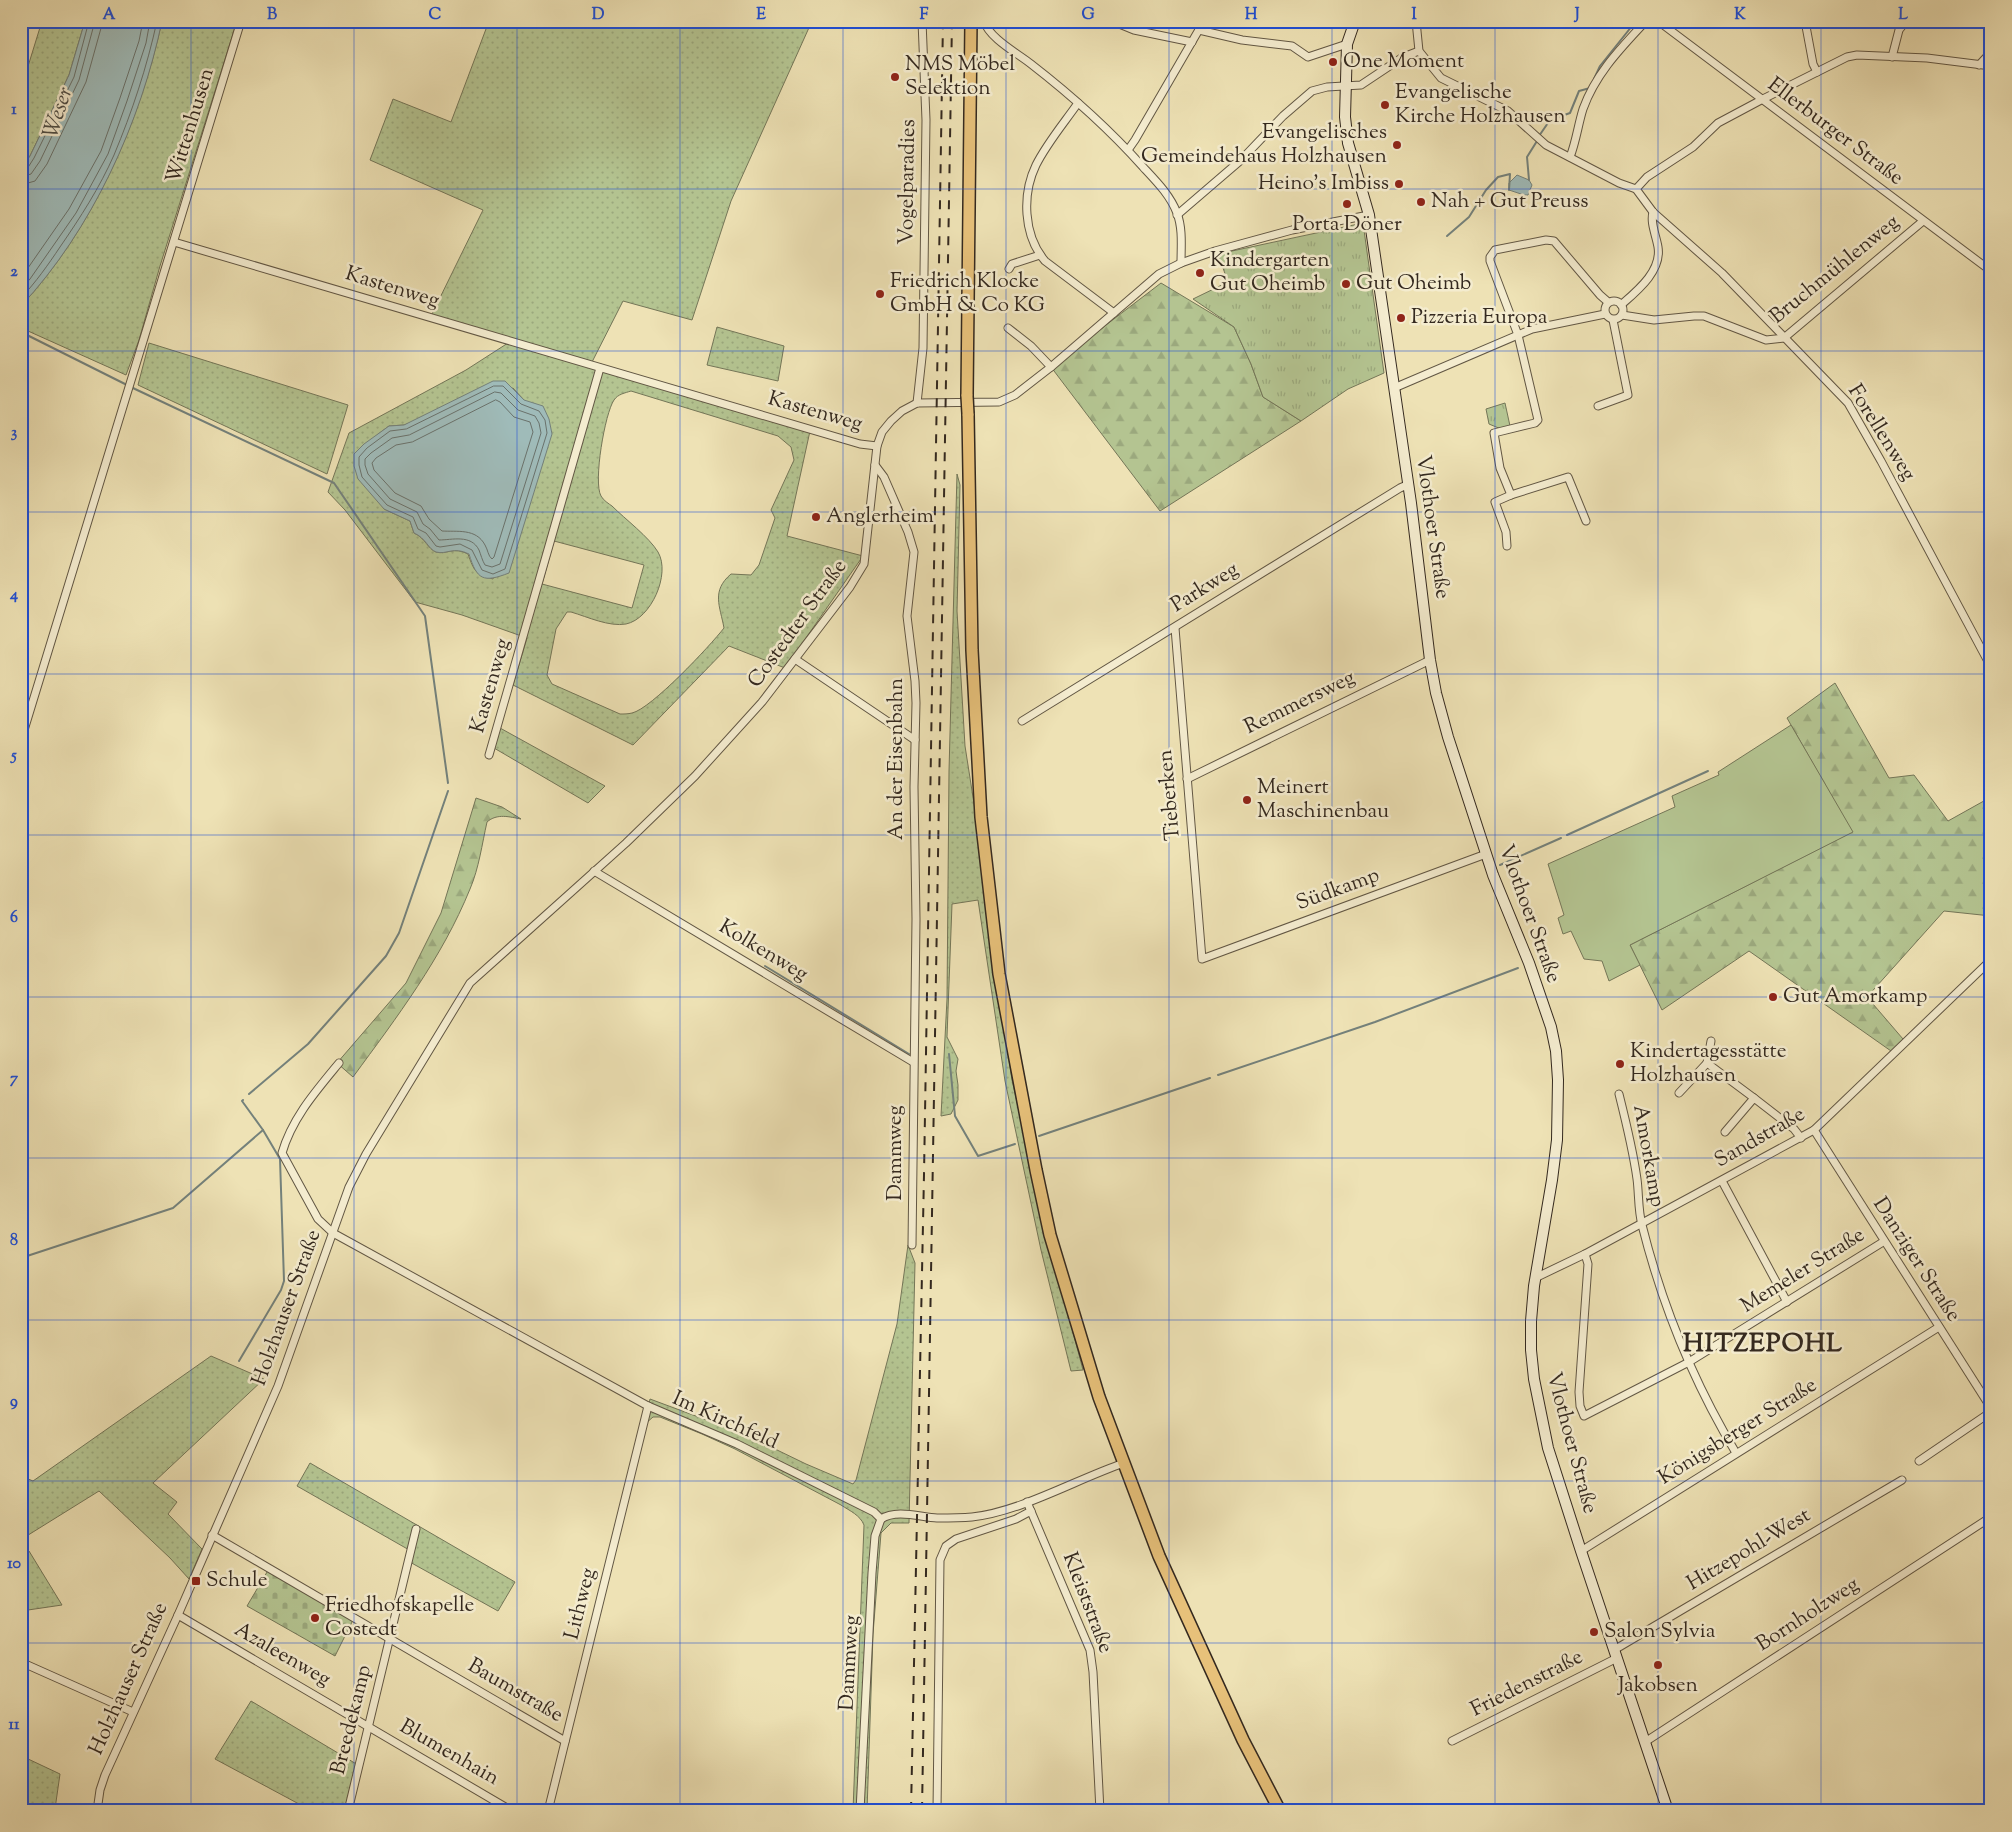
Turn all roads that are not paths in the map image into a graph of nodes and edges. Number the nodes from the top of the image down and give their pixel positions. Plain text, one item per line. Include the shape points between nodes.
1 (241, 21) edge
2 (922, 21) edge
3 (971, 21) edge
4 (984, 21) edge
5 (1112, 21) edge
6 (1204, 21) edge
7 (1356, 21) edge
8 (1416, 21) edge
9 (1646, 21) edge
10 (1658, 21) edge
11 (1805, 21) edge
12 (1906, 21) edge
13 (1199, 30) junction
14 (1192, 42) junction
15 (1347, 44) junction
16 (1419, 51) junction
17 (1991, 52) edge
18 (1892, 57) junction
19 (1979, 65) junction
20 (1991, 66) edge
21 (1817, 72) junction
22 (1347, 85) junction
23 (1763, 99) junction
24 (1078, 103) junction
25 (1128, 150) junction
26 (1570, 158) junction
27 (1636, 189) junction
28 (1653, 212) junction
29 (1178, 215) junction
30 (1369, 215) junction
31 (1923, 220) junction
32 (174, 242) junction
33 (1040, 254) junction
34 (1181, 263) junction
35 (1008, 269) dead end
36 (1991, 271) edge
37 (1608, 302) junction
38 (1622, 305) junction
39 (1114, 313) junction
40 (1605, 314) junction
41 (1622, 315) junction
42 (1613, 320) junction
43 (1008, 328) dead end
44 (1518, 334) junction
45 (1784, 338) junction
46 (1051, 367) junction
47 (600, 368) junction
48 (1394, 388) junction
49 (917, 403) junction
50 (1598, 406) dead end
51 (877, 446) junction
52 (875, 465) junction
53 (1407, 485) junction
54 (1511, 495) junction
55 (1586, 521) dead end
56 (1507, 546) dead end
57 (1174, 628) junction
58 (795, 659) junction
59 (1430, 660) junction
60 (1991, 667) edge
61 (1022, 721) dead end
62 (21, 740) edge
63 (915, 740) junction
64 (489, 755) dead end
65 (1187, 779) junction
66 (1486, 854) junction
67 (594, 871) junction
68 (1202, 959) joint
69 (1991, 960) edge
70 (1711, 1040) dead end
71 (914, 1062) junction
72 (339, 1063) dead end
73 (1706, 1063) junction
74 (1678, 1093) dead end
75 (1619, 1094) dead end
76 (1754, 1098) junction
77 (1814, 1130) junction
78 (1725, 1132) dead end
79 (1801, 1138) junction
80 (1722, 1181) junction
81 (1642, 1224) junction
82 (333, 1233) junction
83 (1883, 1242) junction
84 (912, 1245) dead end
85 (1585, 1254) junction
86 (1535, 1278) junction
87 (1787, 1302) junction
88 (1939, 1327) junction
89 (1689, 1362) junction
90 (648, 1406) junction
91 (1991, 1408) edge
92 (1991, 1412) edge
93 (1736, 1453) junction
94 (1919, 1461) dead end
95 (1124, 1463) junction
96 (1902, 1480) dead end
97 (1027, 1502) junction
98 (1032, 1511) junction
99 (1991, 1517) edge
100 (881, 1519) junction
101 (416, 1528) dead end
102 (212, 1536) junction
103 (1581, 1551) junction
104 (178, 1615) junction
105 (390, 1638) junction
106 (1616, 1654) junction
107 (23, 1663) dead end
108 (133, 1712) junction
109 (368, 1726) junction
110 (566, 1741) junction
111 (1452, 1741) dead end
112 (1645, 1742) junction
113 (97, 1811) edge
114 (348, 1811) edge
115 (512, 1811) edge
116 (548, 1811) edge
117 (860, 1811) edge
118 (937, 1811) edge
119 (1100, 1811) edge
120 (1280, 1811) edge
121 (1668, 1811) edge

1 - 32 street, Wittenhusen
2 - 49 street, Vogelparadies via 926,120 924,309 923,357
3 - 95 main road, bridge via 967,396 975,737 985,859 999,974 1050,1235 1099,1396
4 - 24 street via 989,33
5 - 14 street via 1134,30
6 - 13 street
7 - 15 street, Vlothoer Straße
8 - 16 street
9 - 26 street via 1603,69 1593,87 1579,121
10 - 23 street, Ellerburger Straße
11 - 21 street
12 - 18 street via 1899,30
13 - 14 street
13 - 15 street via 1242,40 1292,46 1308,57
14 - 25 street
15 - 22 street, Vlothoer Straße
16 - 22 street via 1403,57 1360,85
16 - 26 street via 1442,78 1508,111 1546,146
17 - 19 street
18 - 19 street
18 - 21 street via 1852,56
19 - 20 street
21 - 23 street
22 - 29 street via 1312,91
22 - 30 street, Vlothoer Straße via 1345,117 1348,142
23 - 27 street via 1718,123 1693,147 1647,177
23 - 31 street, Ellerburger Straße
24 - 25 street
24 - 33 street via 1042,153 1031,178 1028,227
25 - 29 street via 1169,196
26 - 27 street
27 - 28 street, Forellenweg
28 - 38 street via 1651,219 1658,250 1657,265
28 - 45 street, Forellenweg via 1722,273
29 - 34 street
30 - 34 street via 1292,230
30 - 48 street, Vlothoer Straße
31 - 36 street, Ellerburger Straße
31 - 45 street, Bruchmühlenweg
32 - 47 street, Kastenweg
32 - 62 street, Wittenhusen
33 - 35 street via 1012,264
33 - 39 street via 1051,266
34 - 39 street via 1158,274
37 - 38 street
37 - 40 street
37 - 44 street via 1554,241 1496,250 1490,261
38 - 41 street
39 - 46 street
40 - 42 street
40 - 44 street
41 - 42 street
41 - 45 street, Bruchmühlenweg via 1654,320 1704,316 1766,340
42 - 50 street via 1628,395
43 - 46 street via 1032,346
44 - 48 street
44 - 54 street via 1538,420 1535,424 1494,433 1500,468
45 - 60 street, Forellenweg via 1848,404
46 - 49 street via 1015,395 998,402
47 - 51 street, Kastenweg via 860,444
47 - 64 street, Kastenweg
48 - 53 street, Vlothoer Straße
49 - 51 street, Costedter Straße via 891,421
51 - 52 street, Costedter Straße
52 - 58 street, Costedter Straße via 864,564
52 - 63 street, An der Eisenbahn via 884,477 914,552 907,616 915,681
53 - 57 street, Parkweg
53 - 59 street, Vlothoer Straße
54 - 55 street via 1568,477
54 - 56 street via 1495,502 1506,532
57 - 61 street, Parkweg
57 - 65 street, Tieberken
58 - 63 street
58 - 67 street, Costedter Straße via 762,702 695,776
59 - 65 street, Remmersweg
59 - 66 street, Vlothoer Straße via 1448,737
63 - 71 street, An der Eisenbahn
65 - 68 street, Tieberken
66 - 68 street, Südkamp
66 - 86 street, Vlothoer Straße via 1529,963 1556,1051 1557,1140
67 - 71 street, Kolkenweg
67 - 82 street, Holzhauser Straße via 470,983 366,1154 349,1187
69 - 77 street, Sandstraße
70 - 73 street
71 - 84 street, Dammweg
72 - 82 street via 294,1122 282,1153 318,1219
73 - 74 street
73 - 76 street
75 - 81 street, Amorkamp via 1628,1128
76 - 78 street
76 - 79 street
77 - 79 street, Sandstraße
77 - 83 street, Danziger Straße
79 - 80 street, Sandstraße
80 - 81 street, Sandstraße
80 - 87 street
81 - 85 street, Sandstraße
81 - 89 street, Amorkamp via 1666,1305
82 - 90 street, Im Kirchfeld
82 - 102 street, Holzhauser Straße via 286,1366
83 - 87 street, Memeler Straße
83 - 88 street, Danziger Straße
85 - 86 street, Sandstraße
85 - 89 street, Memeler Straße via 1588,1264 1579,1392 1584,1416
86 - 103 street, Vlothoer Straße via 1531,1321 1534,1380 1548,1448
87 - 89 street, Memeler Straße
88 - 91 street, Danziger Straße
88 - 93 street, Königsberger Straße
89 - 93 street, Amorkamp via 1712,1413
90 - 100 street, Im Kirchfeld via 737,1444 874,1512
90 - 110 street, Lithweg
92 - 94 street
93 - 103 street, Königsberger Straße
95 - 97 street
95 - 120 main road via 1159,1556 1243,1740
96 - 106 street, Hitzepohl-West
97 - 98 street, Kleiststraße
97 - 100 street via 973,1516 938,1518 897,1514
98 - 118 street via 956,1539 946,1546 940,1560
98 - 119 street, Kleiststraße via 1090,1650
99 - 112 street, Bornholzweg
100 - 117 street, Dammweg via 875,1536 872,1573
101 - 105 street, Breedekamp
102 - 104 street, Holzhauser Straße
102 - 105 street, Baumstraße
103 - 106 street, Vlothoer Straße
104 - 108 street, Holzhauser Straße
104 - 109 street, Azaleenweg
105 - 109 street, Breedekamp
105 - 110 street, Baumstraße
106 - 111 street, Friedenstraße
106 - 112 street, Vlothoer Straße
107 - 108 street
108 - 113 street, Holzhauser Straße via 105,1774
109 - 114 street, Breedekamp
109 - 115 street, Blumenhain
110 - 116 street, Lithweg
112 - 121 street, Vlothoer Straße

